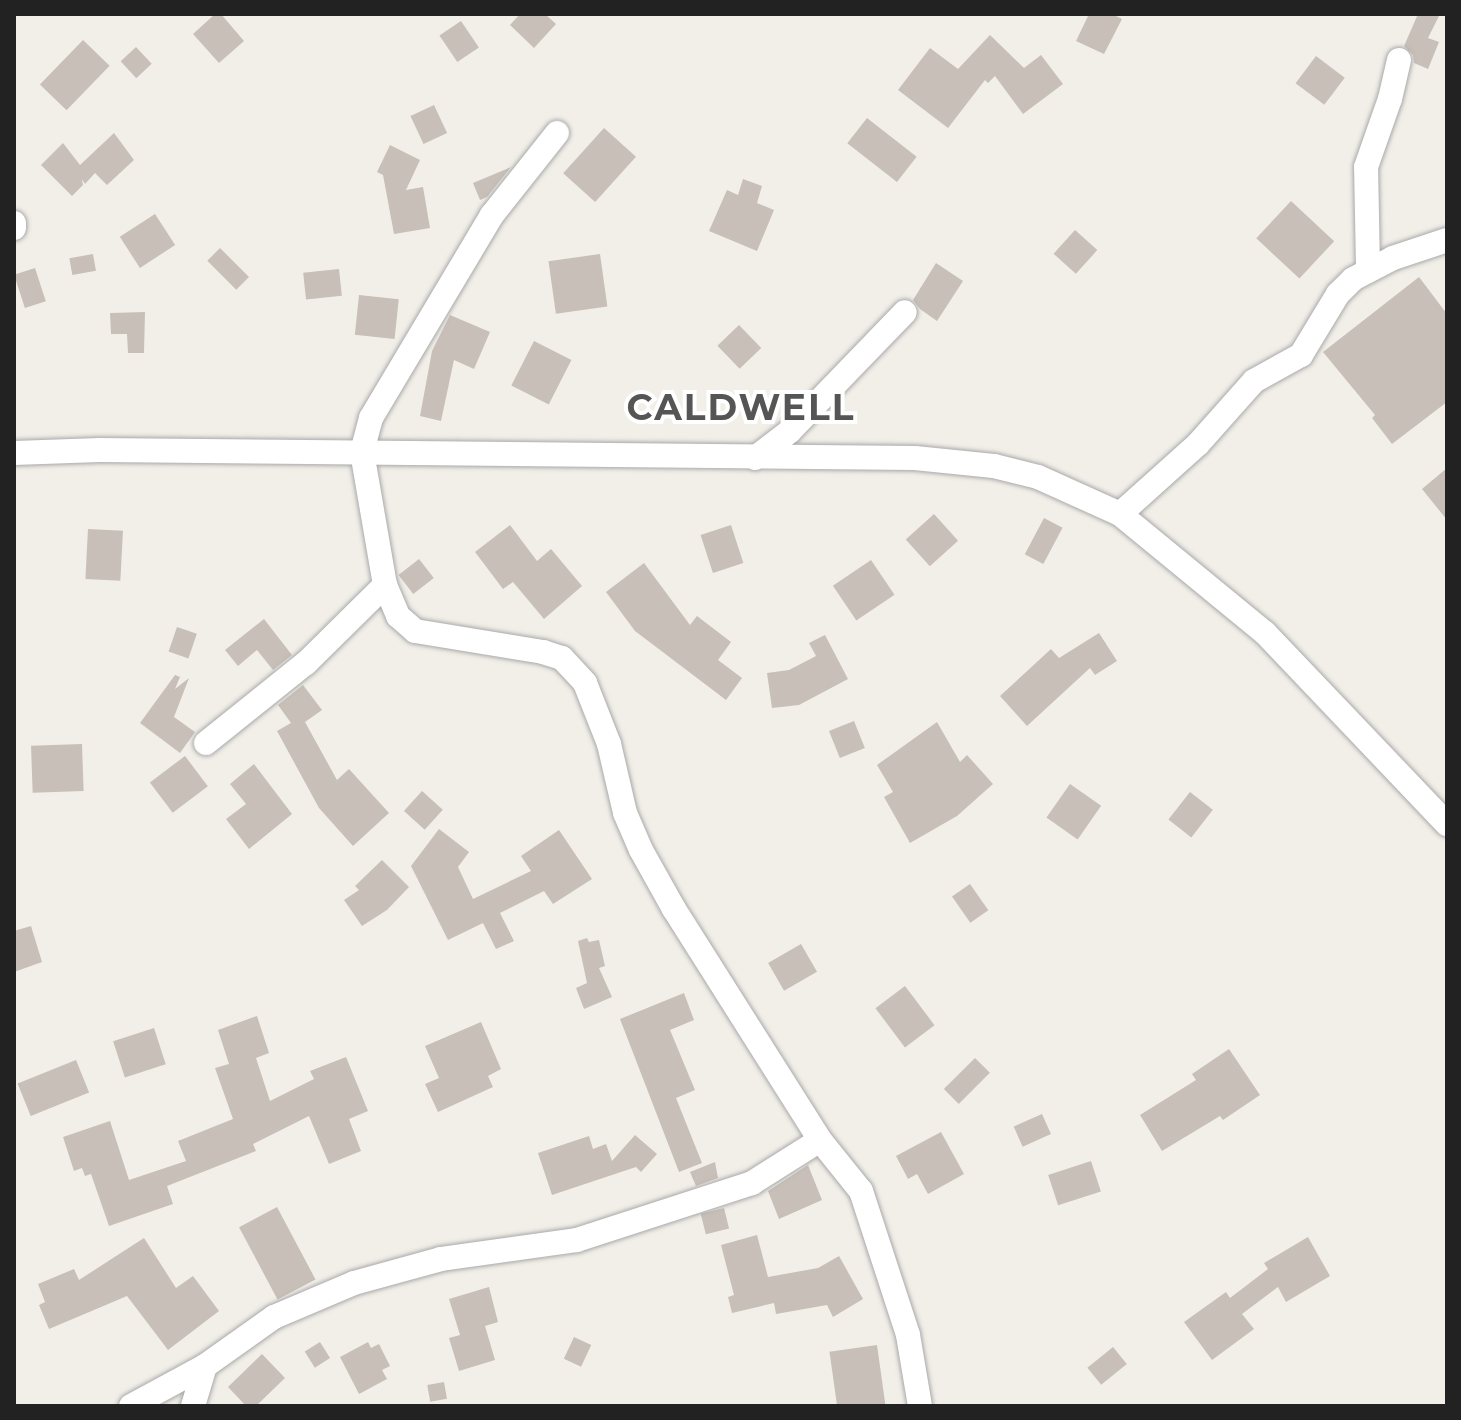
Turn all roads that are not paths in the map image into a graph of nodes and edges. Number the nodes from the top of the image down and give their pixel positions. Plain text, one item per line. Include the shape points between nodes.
1 (1399, 60) dead end
2 (557, 133) dead end
3 (1447, 240) edge
4 (1368, 268) junction
5 (905, 312) dead end
6 (362, 452) junction
7 (14, 453) edge
8 (755, 458) junction
9 (1120, 514) junction
10 (385, 585) junction
11 (206, 743) dead end
12 (1447, 824) edge
13 (820, 1140) junction
14 (205, 1366) junction
15 (131, 1406) edge
16 (193, 1406) edge
17 (920, 1406) edge

1 - 4 street via 1366,167
2 - 6 street via 468,251 371,418
3 - 4 street
4 - 9 street via 1338,294 1301,355 1254,381 1198,444
5 - 8 street via 790,431
6 - 7 street
6 - 8 street
6 - 10 street
8 - 9 street via 915,458 994,466 1038,477
9 - 12 street via 1265,633
10 - 11 street via 306,663
10 - 13 street via 398,616 415,631 543,652 575,668 609,744 625,813 641,850
13 - 14 street via 752,1183 577,1240 441,1259 354,1283 274,1317
13 - 17 street via 861,1191 908,1335
14 - 15 street
14 - 16 street

